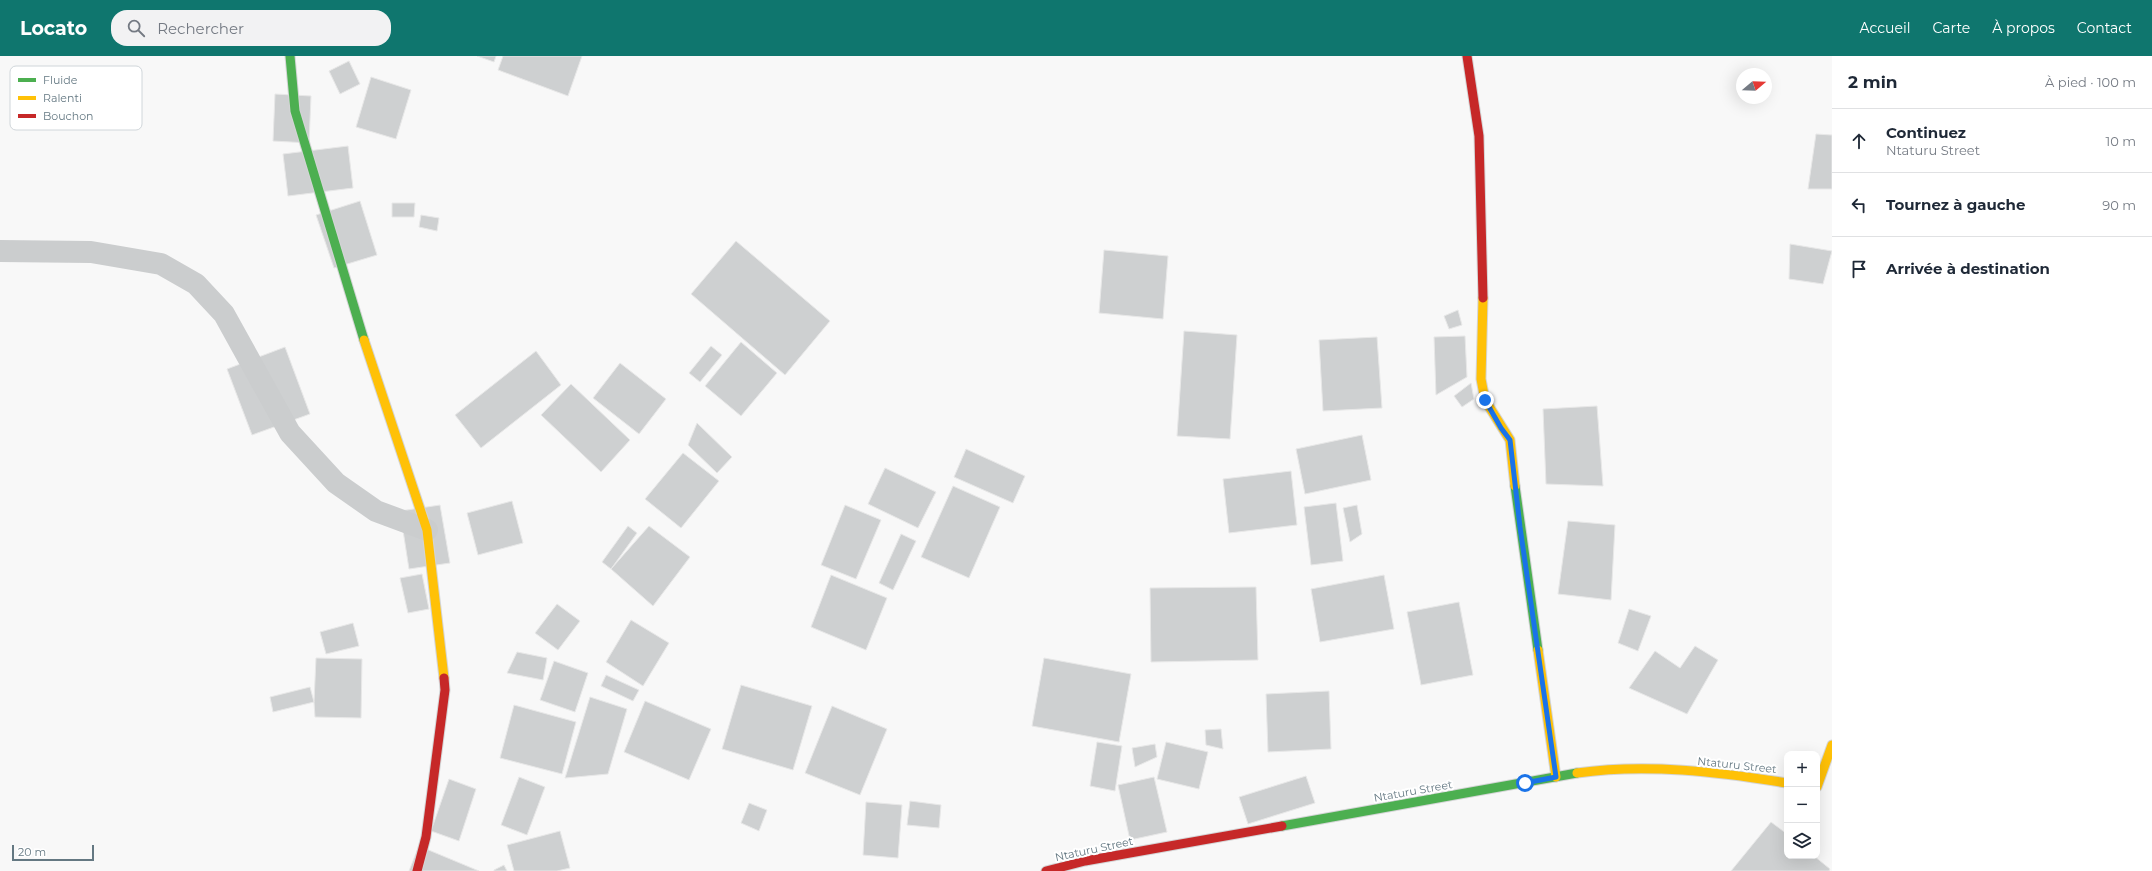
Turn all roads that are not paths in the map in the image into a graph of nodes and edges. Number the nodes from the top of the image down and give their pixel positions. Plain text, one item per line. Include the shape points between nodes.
1 (290, 56) edge
2 (1467, 56) edge
3 (0, 251) edge
4 (427, 530) junction
5 (1832, 745) edge
6 (1556, 777) junction
7 (1784, 783) edge
8 (1820, 784) edge
9 (417, 871) edge
10 (1046, 871) edge

1 - 4 street via 295,111 353,307
2 - 6 street via 1478,136 1483,295 1481,378 1485,400 1510,440
3 - 4 street via 91,252 115,256 161,264 196,284 224,314 290,433 336,483 376,511
4 - 9 street via 444,690 426,837
5 - 8 street
6 - 7 street, Ntaturu Street via 1632,768 1729,774
6 - 10 street, Ntaturu Street via 1085,861

